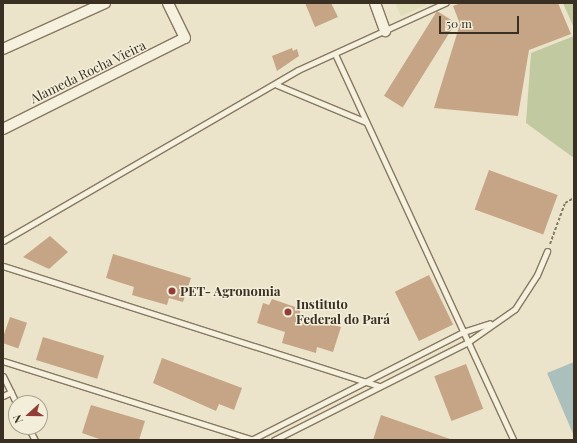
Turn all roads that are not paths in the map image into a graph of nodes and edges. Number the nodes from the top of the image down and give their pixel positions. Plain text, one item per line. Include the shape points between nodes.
1 (105, 3) edge
2 (168, 3) edge
3 (375, 3) edge
4 (445, 3) edge
5 (385, 31) junction
6 (3, 49) edge
7 (334, 54) junction
8 (276, 85) junction
9 (366, 122) junction
10 (3, 129) edge
11 (3, 241) edge
12 (547, 251) road end
13 (3, 266) edge
14 (495, 322) junction
15 (464, 332) junction
16 (468, 342) junction
17 (3, 360) edge
18 (3, 376) edge
19 (363, 382) junction
20 (378, 386) junction
21 (11, 392) junction
22 (12, 395) edge
23 (3, 396) edge
24 (253, 440) edge
25 (274, 440) edge
26 (513, 440) edge

1 - 6 street
2 - 10 street, Alameda Rocha Vieira via 185,38
3 - 5 street
4 - 5 lane
5 - 7 lane
7 - 8 lane via 298,70
7 - 9 lane
8 - 9 lane
8 - 11 lane
9 - 15 lane
12 - 14 lane via 522,301
13 - 19 lane
14 - 15 lane
14 - 16 lane
15 - 16 lane
15 - 19 lane
16 - 20 lane
16 - 26 lane
17 - 24 lane
18 - 21 lane
19 - 20 lane
19 - 24 lane
20 - 25 lane
21 - 22 lane
21 - 23 lane

